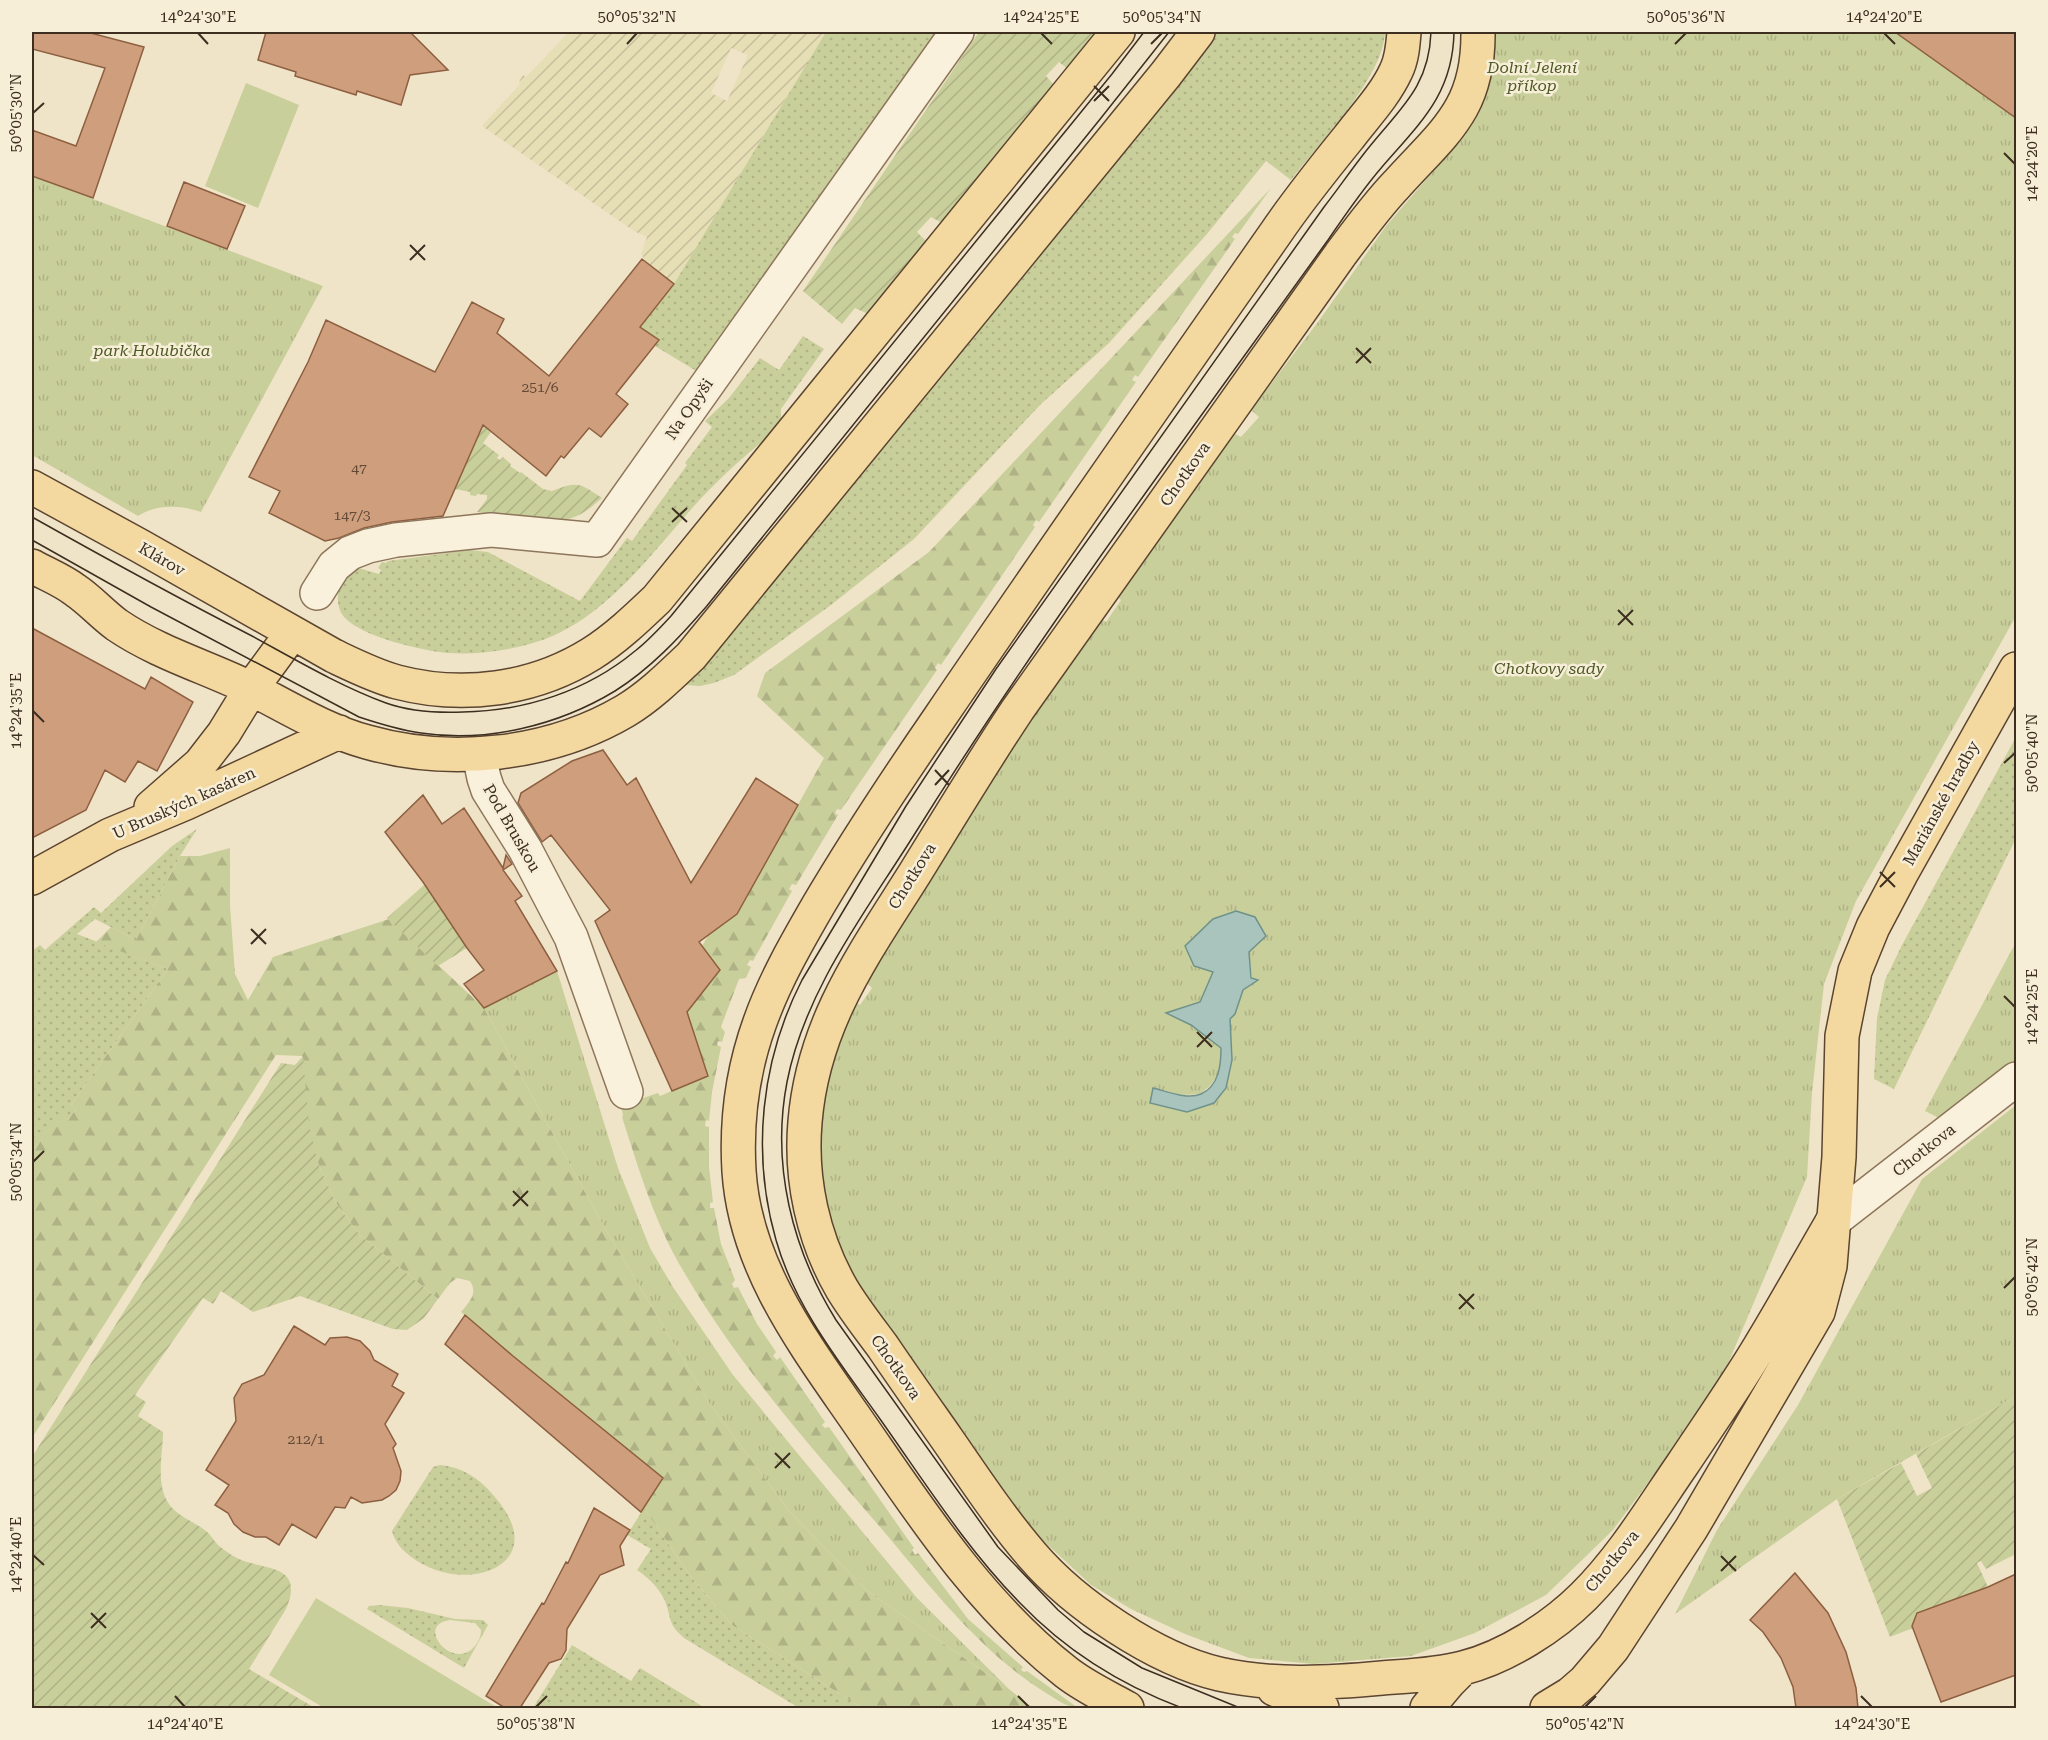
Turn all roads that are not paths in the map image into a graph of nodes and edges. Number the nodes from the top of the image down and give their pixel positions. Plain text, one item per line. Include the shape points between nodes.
1 (957, 32) edge
2 (1118, 32) edge
3 (1198, 32) edge
4 (1404, 32) edge
5 (1478, 32) edge
6 (32, 487) edge
7 (32, 566) edge
8 (317, 593) dead end
9 (292, 633) junction
10 (2016, 669) edge
11 (251, 688) junction
12 (339, 732) junction
13 (479, 754) junction
14 (110, 836) junction
15 (32, 878) edge
16 (2016, 1079) edge
17 (626, 1092) dead end
18 (1832, 1222) junction
19 (1463, 1668) junction
20 (1247, 1678) junction
21 (1585, 1695) edge
22 (1127, 1708) edge
23 (1322, 1708) edge
24 (1427, 1708) edge
25 (1547, 1708) edge

1 - 8 street, Na Opyši via 597,540 491,530 396,540 350,553 334,566
2 - 9 main road via 657,599 608,642 568,666 521,683 496,689 452,690 426,688 368,672
3 - 13 main road via 691,656 649,694 603,723 541,744
4 - 22 main road via 1400,60 1388,85 1284,220 885,798 796,943 773,988 747,1066 738,1143 739,1177 751,1237 788,1318 981,1592 1069,1674
5 - 20 main road, Chotkova via 1472,84 1452,126 1395,186 1340,255 985,759 846,984 822,1038 808,1094 804,1138 809,1201 830,1265 854,1306 1005,1521 1047,1571 1108,1620 1188,1664
6 - 9 main road, Klárov
7 - 11 main road via 74,589 117,625 167,652
9 - 11 main road
10 - 18 main road, Mariánské hradby via 1901,874 1854,971 1842,1036 1839,1157
11 - 12 main road
11 - 14 main road via 200,764 166,796
12 - 13 main road via 406,751
12 - 14 main road, U Bruských kasáren
13 - 17 street, Pod Bruskou via 488,790 525,849 571,936
14 - 15 main road, U Bruských kasáren
16 - 18 street, Chotkova
18 - 19 main road, Chotkova via 1759,1348 1608,1569 1553,1623 1498,1654
18 - 21 main road via 1830,1266 1818,1312 1691,1529
19 - 20 main road, Chotkova via 1380,1679 1306,1683
19 - 24 main road
20 - 23 main road, Chotkova
21 - 25 main road via 1570,1694

